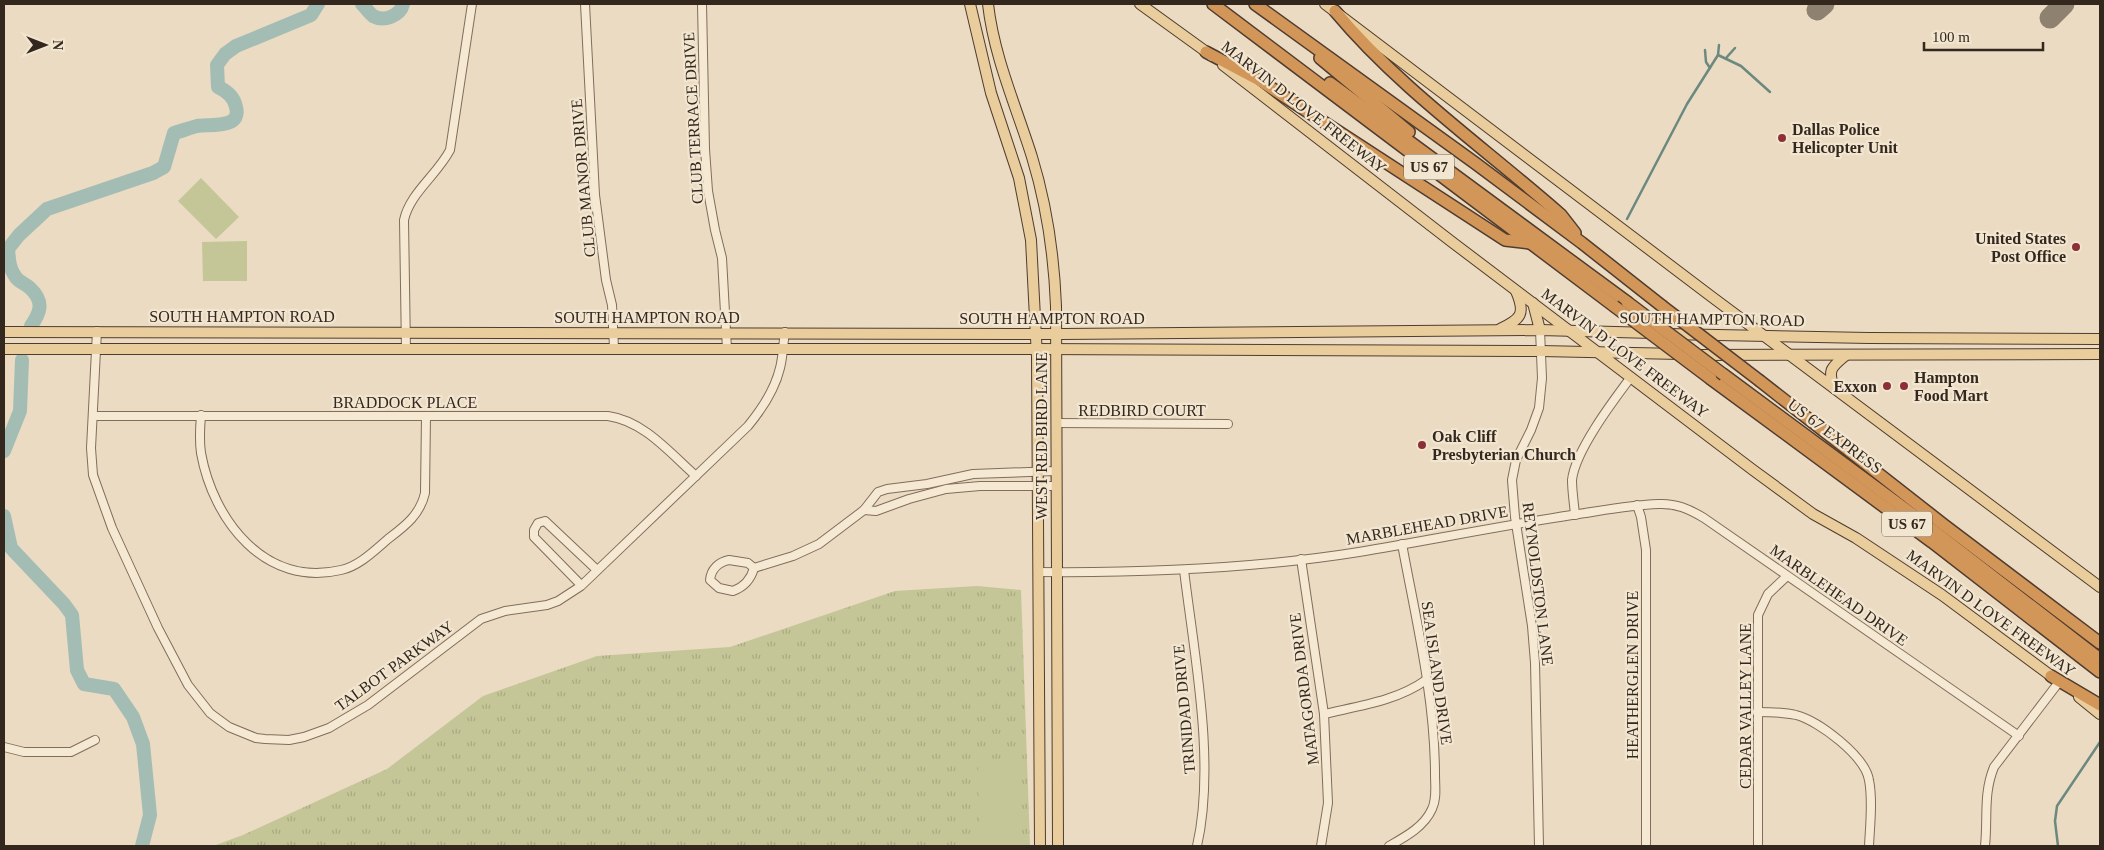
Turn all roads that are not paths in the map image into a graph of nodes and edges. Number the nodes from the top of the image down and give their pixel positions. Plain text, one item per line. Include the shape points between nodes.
1 (472, 4) edge
2 (585, 4) edge
3 (702, 4) edge
4 (970, 4) edge
5 (988, 4) edge
6 (1140, 4) edge
7 (1213, 4) edge
8 (1255, 4) edge
9 (1330, 7) edge
10 (1279, 22) junction
11 (1244, 29) junction
12 (1206, 52) junction
13 (1032, 157) junction
14 (1014, 162) junction
15 (1548, 242) junction
16 (1532, 243) junction
17 (1582, 243) junction
18 (1516, 290) junction
19 (1533, 303) junction
20 (1540, 330) junction
21 (1569, 330) junction
22 (97, 331) junction
23 (405, 331) junction
24 (4, 332) edge
25 (506, 332) junction
26 (615, 332) junction
27 (726, 332) junction
28 (785, 332) junction
29 (1337, 332) junction
30 (1495, 332) junction
31 (1289, 333) junction
32 (1036, 334) junction
33 (1055, 334) junction
34 (1764, 336) junction
35 (2014, 339) junction
36 (2100, 340) edge
37 (97, 348) junction
38 (614, 348) junction
39 (1036, 348) junction
40 (4, 349) edge
41 (506, 349) junction
42 (727, 349) junction
43 (782, 349) junction
44 (1055, 349) junction
45 (406, 350) junction
46 (1289, 350) junction
47 (1337, 350) junction
48 (1541, 351) junction
49 (1599, 352) junction
50 (2100, 354) edge
51 (1789, 355) junction
52 (1846, 355) junction
53 (2014, 356) junction
54 (1631, 377) junction
55 (1834, 389) junction
56 (202, 415) junction
57 (94, 416) junction
58 (426, 416) junction
59 (1056, 423) junction
60 (1228, 424) dead end
61 (1056, 470) junction
62 (1037, 471) junction
63 (980, 474) junction
64 (696, 476) junction
65 (938, 482) junction
66 (902, 486) junction
67 (980, 486) junction
68 (1037, 486) junction
69 (1056, 486) junction
70 (941, 491) junction
71 (909, 499) junction
72 (1637, 505) junction
73 (864, 510) junction
74 (1575, 515) junction
75 (1516, 524) junction
76 (1402, 544) junction
77 (1301, 558) junction
78 (754, 568) junction
79 (597, 570) junction
80 (1184, 570) junction
81 (1038, 572) junction
82 (1057, 572) junction
83 (1787, 576) junction
84 (581, 585) junction
85 (2100, 587) edge
86 (1038, 602) junction
87 (1057, 602) junction
88 (2100, 643) edge
89 (2100, 659) edge
90 (2100, 672) edge
91 (2055, 679) junction
92 (1426, 680) junction
93 (2100, 705) edge
94 (1758, 712) junction
95 (1324, 714) junction
96 (2100, 714) edge
97 (2019, 736) junction
98 (95, 740) dead end
99 (4, 747) edge
100 (1040, 846) edge
101 (1058, 846) edge
102 (1197, 846) edge
103 (1321, 846) edge
104 (1389, 846) edge
105 (1539, 846) edge
106 (1646, 846) edge
107 (1758, 846) edge
108 (1870, 846) edge
109 (1985, 846) edge

1 - 23 street via 450,150 408,207 404,220
2 - 26 street, CLUB MANOR DRIVE via 595,195
3 - 27 street, CLUB TERRACE DRIVE via 706,166 714,230 722,258
4 - 14 main road, WEST RED BIRD LANE via 991,93
5 - 13 main road, WEST RED BIRD LANE via 995,45
6 - 12 main road, MARVIN D LOVE FREEWAY
7 - 11 highway, MARVIN D LOVE FREEWAY / US 67
8 - 10 highway, US 67
9 - 17 highway via 1361,42 1419,95 1561,215
9 - 34 main road
10 - 15 highway via 1347,83
10 - 17 highway, US 67 via 1374,88
11 - 15 highway via 1266,37
11 - 16 highway, MARVIN D LOVE FREEWAY / US 67
12 - 16 highway via 1259,80 1505,240
12 - 18 main road, MARVIN D LOVE FREEWAY
13 - 14 main road
13 - 33 main road, WEST RED BIRD LANE via 1047,215 1054,261
14 - 32 main road, WEST RED BIRD LANE via 1028,215
15 - 89 highway, US 67 EXPRESS, bridge
16 - 90 highway, MARVIN D LOVE FREEWAY / US 67, bridge
17 - 88 highway, US 67, bridge
18 - 19 main road, MARVIN D LOVE FREEWAY
18 - 30 main road via 1522,306 1519,317
19 - 20 main road
19 - 21 main road, MARVIN D LOVE FREEWAY
20 - 21 main road, SOUTH HAMPTON ROAD
20 - 30 main road, SOUTH HAMPTON ROAD
20 - 48 street, REYNOLDSTON LANE
21 - 34 main road, SOUTH HAMPTON ROAD
21 - 49 main road, MARVIN D LOVE FREEWAY
22 - 23 main road, SOUTH HAMPTON ROAD
22 - 24 main road, SOUTH HAMPTON ROAD
22 - 37 street, TALBOT PARKWAY
23 - 25 main road, SOUTH HAMPTON ROAD
23 - 45 street
25 - 26 main road, SOUTH HAMPTON ROAD
25 - 41 main road
26 - 27 main road, SOUTH HAMPTON ROAD
26 - 38 street, CLUB MANOR DRIVE
27 - 28 main road, SOUTH HAMPTON ROAD
27 - 42 street, CLUB TERRACE DRIVE
28 - 32 main road, SOUTH HAMPTON ROAD
28 - 43 street, TALBOT PARKWAY
29 - 30 main road, SOUTH HAMPTON ROAD
29 - 31 main road, SOUTH HAMPTON ROAD
29 - 47 main road
31 - 33 main road, SOUTH HAMPTON ROAD
31 - 46 main road
32 - 33 main road, SOUTH HAMPTON ROAD
32 - 39 main road, WEST RED BIRD LANE
33 - 44 main road, WEST RED BIRD LANE
34 - 35 main road, SOUTH HAMPTON ROAD
34 - 51 main road
35 - 36 main road, SOUTH HAMPTON ROAD
35 - 53 main road
37 - 40 main road, SOUTH HAMPTON ROAD
37 - 45 main road, SOUTH HAMPTON ROAD
37 - 57 street, TALBOT PARKWAY
38 - 41 main road, SOUTH HAMPTON ROAD
38 - 42 main road, SOUTH HAMPTON ROAD
39 - 43 main road, SOUTH HAMPTON ROAD
39 - 44 main road, SOUTH HAMPTON ROAD
39 - 62 main road, WEST RED BIRD LANE
41 - 45 main road, SOUTH HAMPTON ROAD
42 - 43 main road, SOUTH HAMPTON ROAD
43 - 64 street, TALBOT PARKWAY via 780,368 758,414
44 - 46 main road, SOUTH HAMPTON ROAD
44 - 59 main road, WEST RED BIRD LANE
46 - 47 main road, SOUTH HAMPTON ROAD
47 - 48 main road, SOUTH HAMPTON ROAD
48 - 49 main road, SOUTH HAMPTON ROAD
48 - 75 street, REYNOLDSTON LANE via 1539,408 1516,460 1512,480
49 - 51 main road, SOUTH HAMPTON ROAD
49 - 54 main road, MARVIN D LOVE FREEWAY
50 - 53 main road, SOUTH HAMPTON ROAD
51 - 52 main road, SOUTH HAMPTON ROAD
51 - 55 main road
52 - 53 main road, SOUTH HAMPTON ROAD
52 - 55 main road via 1831,370
54 - 74 street via 1592,434 1575,467 1572,489
54 - 91 main road, MARVIN D LOVE FREEWAY via 1813,514 1856,538 1942,595
55 - 85 main road
56 - 57 street, BRADDOCK PLACE
56 - 58 street, BRADDOCK PLACE
56 - 58 street via 201,451 207,478 236,531 255,551 274,564 320,572 354,565 416,516 425,493
57 - 84 street, TALBOT PARKWAY via 93,475 112,528 158,628 188,685 210,713 229,727 256,738 288,740 342,722 481,620 505,611 547,605
58 - 64 street, BRADDOCK PLACE via 619,418 643,430
59 - 60 street, REDBIRD COURT
59 - 61 main road, WEST RED BIRD LANE
61 - 62 street
61 - 69 main road, WEST RED BIRD LANE
62 - 63 street
62 - 68 main road, WEST RED BIRD LANE
63 - 65 street
63 - 67 street
64 - 79 street, TALBOT PARKWAY
65 - 66 street
65 - 70 street
66 - 71 street
66 - 73 street via 878,492
67 - 68 street
67 - 70 street
68 - 69 street
68 - 81 main road, WEST RED BIRD LANE
69 - 82 main road, WEST RED BIRD LANE
70 - 71 street
71 - 73 street via 876,511
72 - 74 street, MARBLEHEAD DRIVE
72 - 83 street, MARBLEHEAD DRIVE via 1669,504 1690,510
72 - 106 street, HEATHERGLEN DRIVE via 1646,550
73 - 78 street via 819,544
74 - 75 street, MARBLEHEAD DRIVE
75 - 76 street, MARBLEHEAD DRIVE
75 - 105 street, REYNOLDSTON LANE via 1535,663
76 - 77 street, MARBLEHEAD DRIVE
76 - 92 street, SEA ISLAND DRIVE
77 - 80 street, MARBLEHEAD DRIVE
77 - 95 street, MATAGORDA DRIVE
78 - 78 street via 752,564 740,561 723,561 714,568 710,580 719,588 733,591 747,582
79 - 84 street, TALBOT PARKWAY
79 - 84 street via 545,521 538,523 534,537
80 - 82 street, MARBLEHEAD DRIVE
80 - 102 street, TRINIDAD DRIVE via 1201,722 1204,790
81 - 82 street, MARBLEHEAD DRIVE
81 - 86 main road, WEST RED BIRD LANE
82 - 87 main road, WEST RED BIRD LANE
83 - 94 street, CEDAR VALLEY LANE via 1768,594 1758,615
83 - 97 street, MARBLEHEAD DRIVE
86 - 87 main road
86 - 100 main road, WEST RED BIRD LANE
87 - 101 main road, WEST RED BIRD LANE
91 - 93 highway
91 - 96 main road, MARVIN D LOVE FREEWAY
91 - 97 street
92 - 95 street via 1392,697
92 - 104 street, SEA ISLAND DRIVE via 1435,759 1433,808 1417,828
94 - 107 street, CEDAR VALLEY LANE
94 - 108 street via 1798,716 1814,723 1859,760 1869,780
95 - 103 street, MATAGORDA DRIVE via 1328,803
97 - 109 street via 1994,767 1988,782
98 - 99 street via 71,752 24,752

